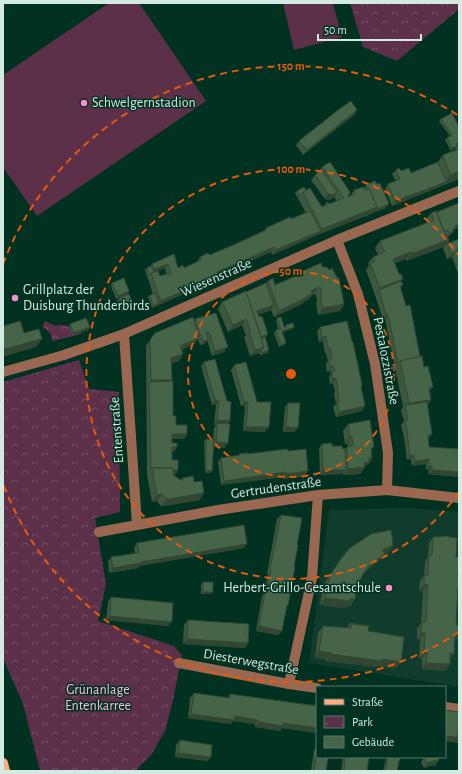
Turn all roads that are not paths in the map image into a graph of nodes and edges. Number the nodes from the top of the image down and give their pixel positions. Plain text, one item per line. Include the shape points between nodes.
1 (459, 191) edge
2 (338, 240) junction
3 (124, 334) junction
4 (3, 372) edge
5 (387, 490) junction
6 (318, 495) junction
7 (459, 498) edge
8 (137, 525) junction
9 (99, 532) dead end
10 (179, 663) dead end
11 (289, 684) junction
12 (316, 688) edge
13 (446, 707) edge
14 (459, 709) edge
15 (3, 763) edge
16 (5, 771) edge

1 - 2 street, Wiesenstraße
2 - 3 street, Wiesenstraße
2 - 5 street, Pestalozzistraße via 358,294 375,364 388,453
3 - 4 street, Wiesenstraße via 64,355
3 - 8 street, Entenstraße
5 - 6 street, Gertrudenstraße
5 - 7 street, Gertrudenstraße
6 - 8 street, Gertrudenstraße
6 - 11 street via 312,578
8 - 9 street, Gertrudenstraße
10 - 11 street, Diesterwegstraße
11 - 12 street, Diesterwegstraße
13 - 14 street
15 - 16 main road

